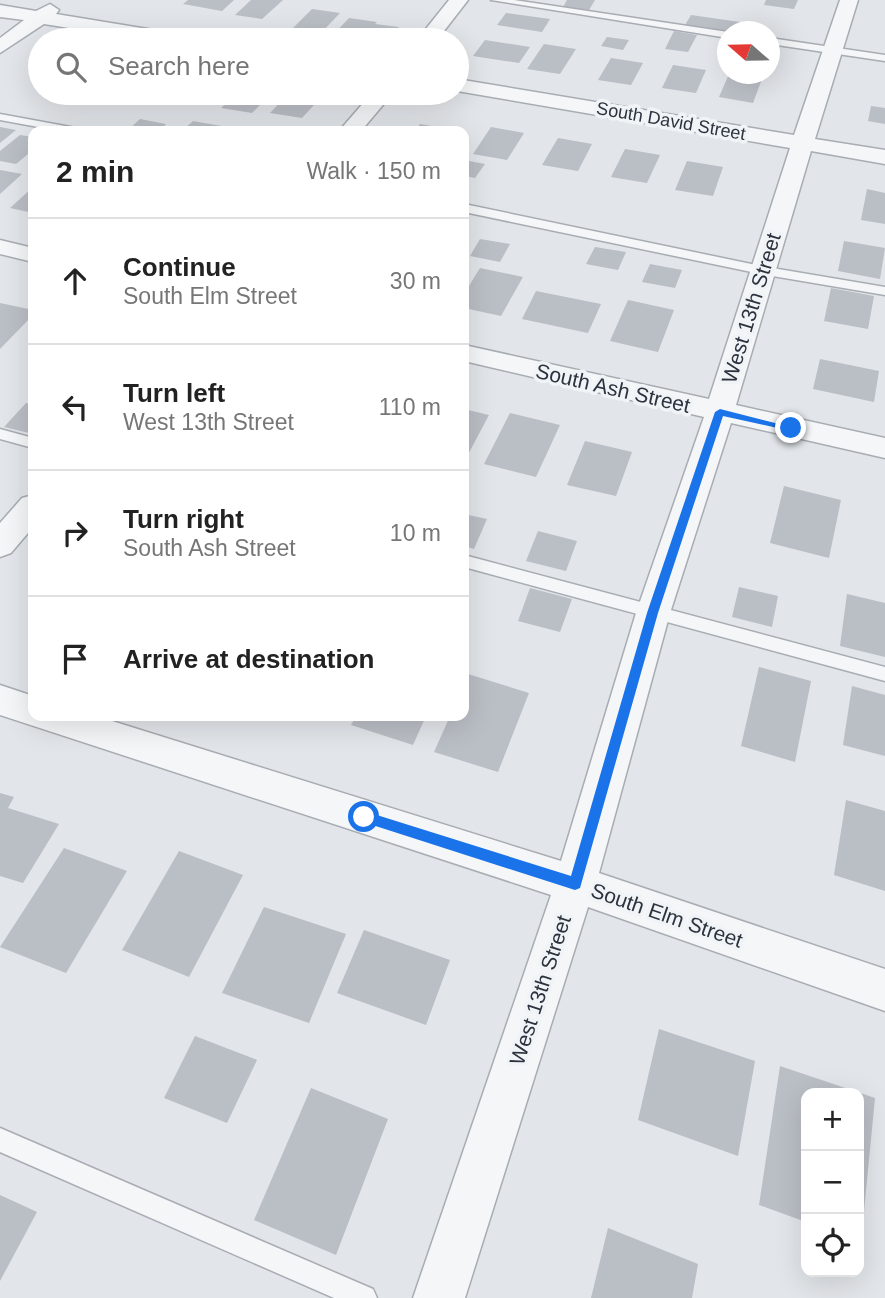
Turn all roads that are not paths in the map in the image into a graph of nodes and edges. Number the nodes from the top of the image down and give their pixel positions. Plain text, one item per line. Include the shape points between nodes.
1 (64, 0) edge
2 (459, 0) edge
3 (496, 0) edge
4 (849, 0) edge
5 (0, 11) edge
6 (39, 18) junction
7 (102, 28) edge
8 (437, 28) edge
9 (717, 33) edge
10 (780, 43) edge
11 (0, 47) edge
12 (833, 50) junction
13 (885, 58) edge
14 (469, 87) edge
15 (373, 105) edge
16 (0, 117) edge
17 (49, 126) edge
18 (354, 126) edge
19 (802, 143) junction
20 (885, 157) edge
21 (469, 209) edge
22 (0, 247) edge
23 (28, 253) edge
24 (761, 270) junction
25 (885, 291) edge
26 (469, 354) edge
27 (720, 412) junction
28 (0, 434) edge
29 (28, 442) edge
30 (885, 448) edge
31 (28, 512) edge
32 (0, 545) edge
33 (469, 562) edge
34 (653, 613) junction
35 (885, 674) edge
36 (0, 700) edge
37 (28, 709) edge
38 (64, 721) edge
39 (575, 884) junction
40 (885, 990) edge
41 (0, 1140) edge
42 (364, 1298) edge
43 (439, 1298) edge

1 - 6 street
2 - 8 street
3 - 9 lane
4 - 12 street, West 13th Street
5 - 6 street
6 - 7 street
6 - 11 street
10 - 12 lane
12 - 13 lane
12 - 19 street, West 13th Street
14 - 19 street, South David Street
15 - 18 street
16 - 17 lane
19 - 20 street, South David Street
19 - 24 street, West 13th Street
21 - 24 lane
22 - 23 street
24 - 25 lane
24 - 27 street, West 13th Street
26 - 27 street, South Ash Street
27 - 30 street, South Ash Street
27 - 34 street, West 13th Street
28 - 29 lane
31 - 32 street
33 - 34 lane
34 - 35 lane
34 - 39 street, West 13th Street
36 - 37 street
38 - 39 street, South Elm Street
39 - 40 street, South Elm Street
39 - 43 street, West 13th Street
41 - 42 lane

